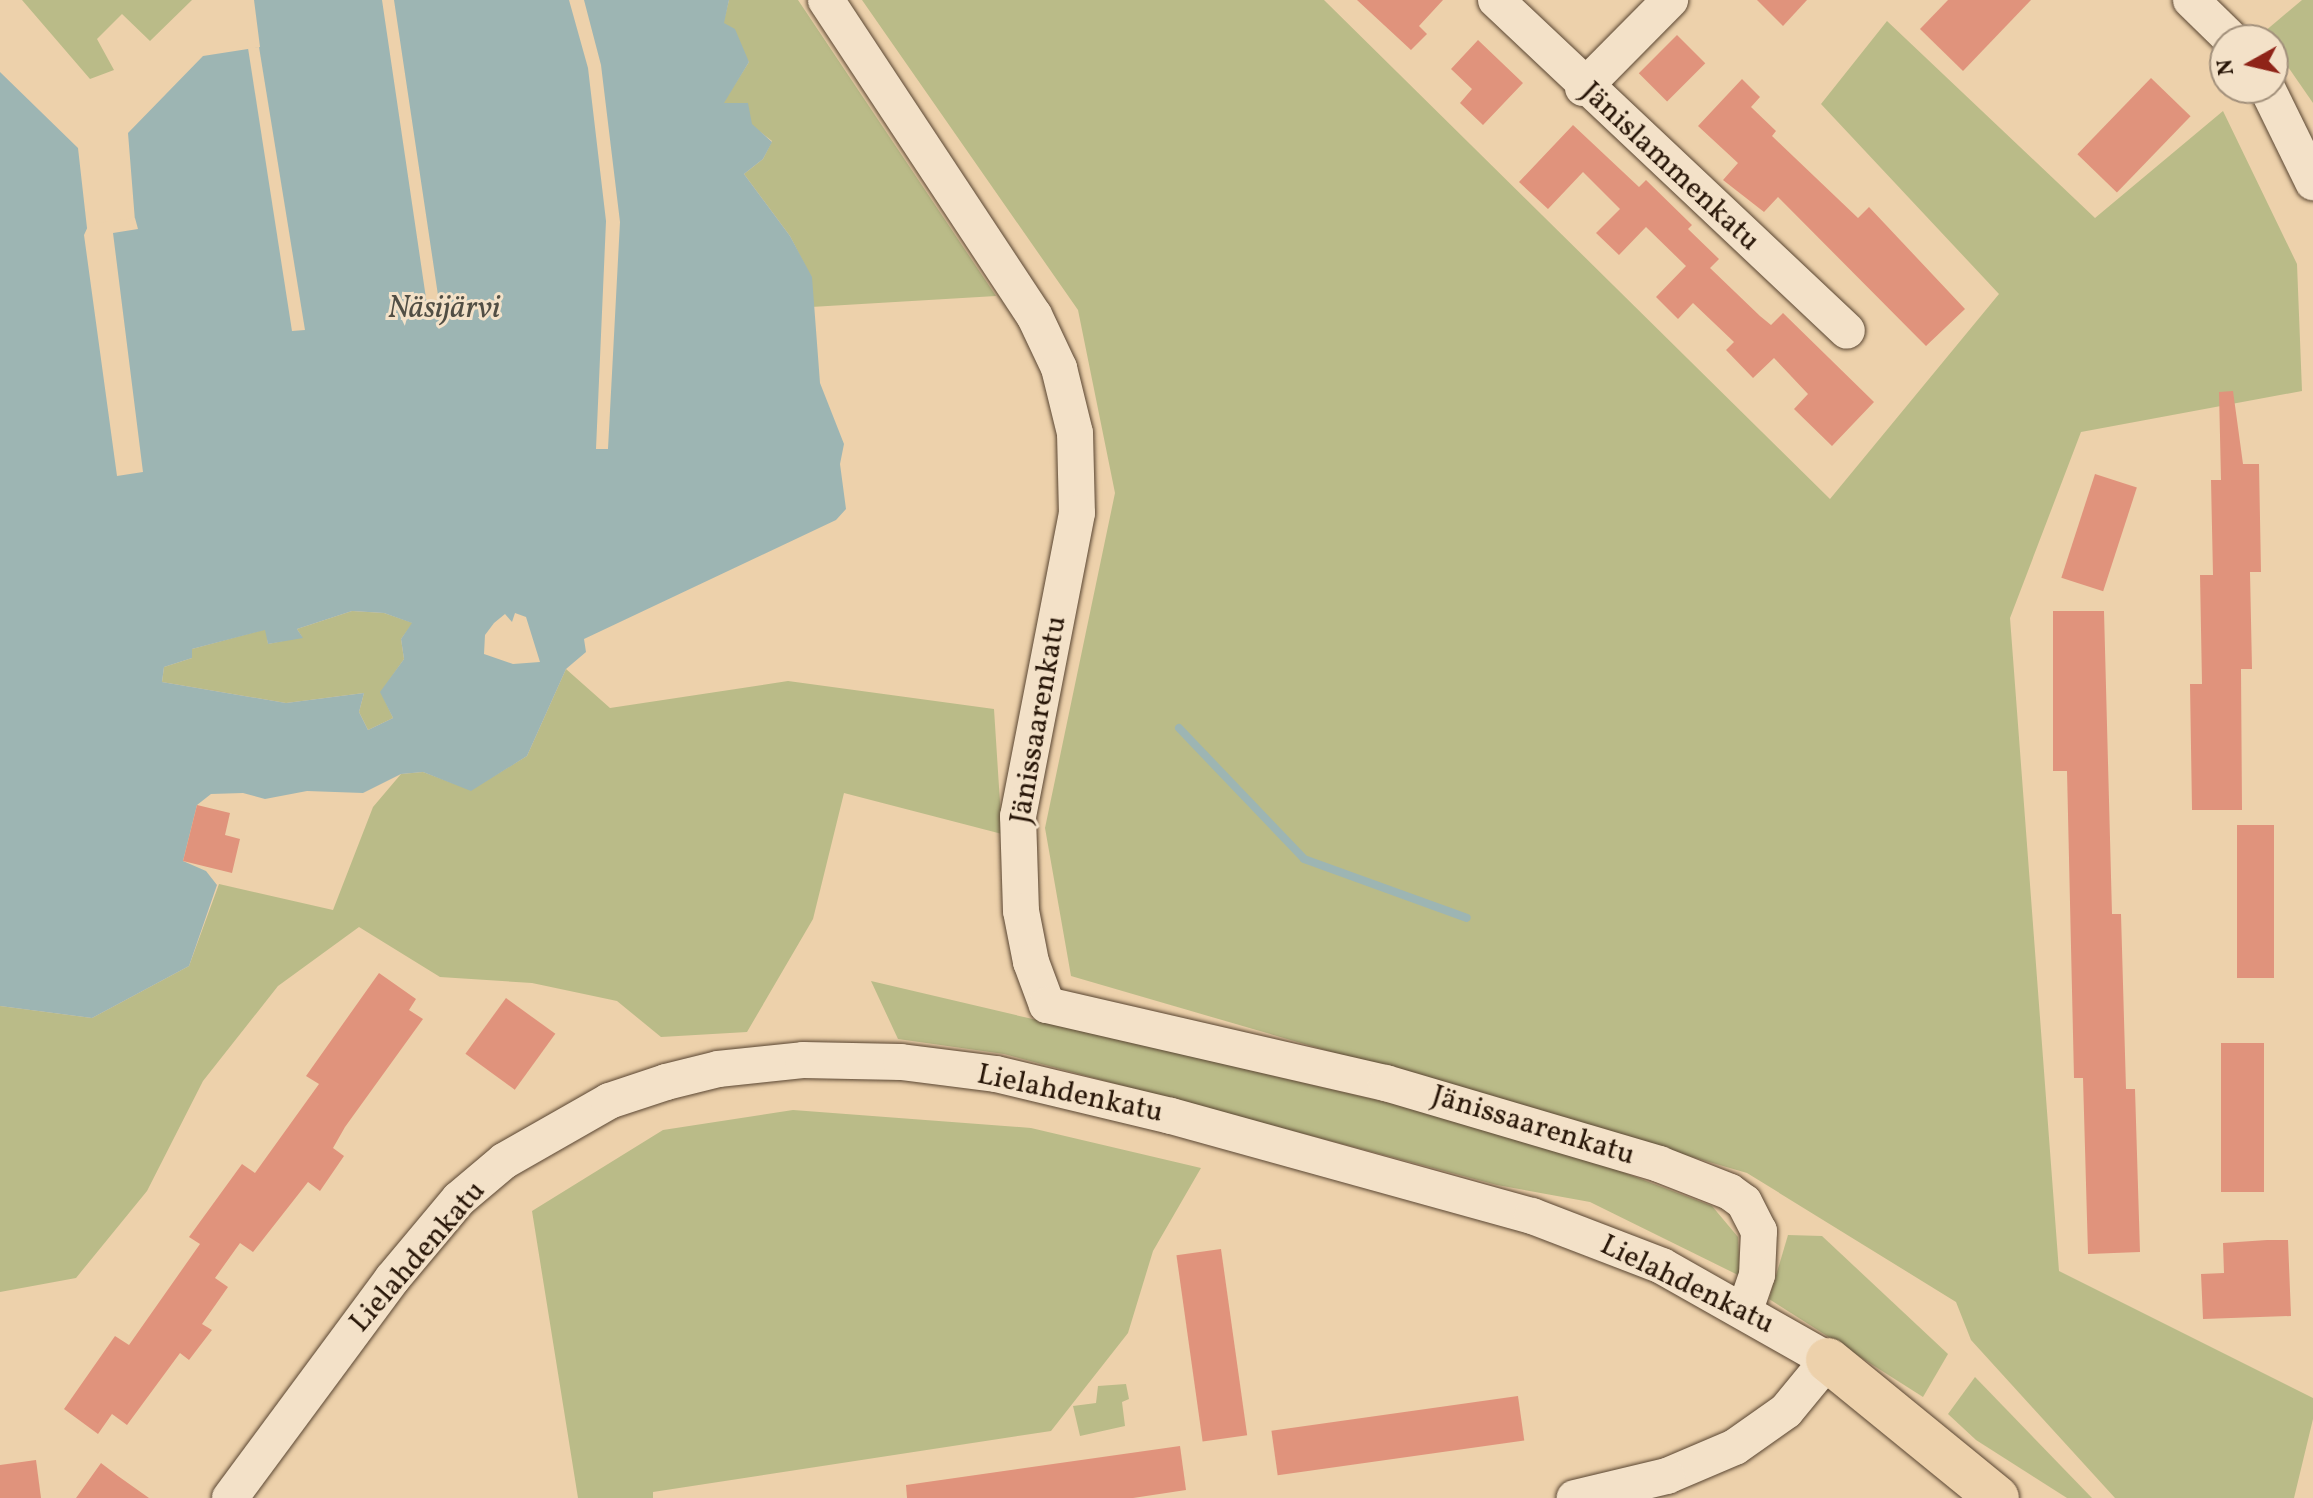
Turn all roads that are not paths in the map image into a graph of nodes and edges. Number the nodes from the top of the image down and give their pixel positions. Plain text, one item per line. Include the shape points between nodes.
1 (826, 0) edge
2 (1496, 0) edge
3 (1670, 0) edge
4 (2191, 0) edge
5 (2216, 24) edge
6 (1583, 88) junction
7 (2275, 104) edge
8 (2313, 182) edge
9 (1847, 331) dead end
10 (1745, 1309) junction
11 (1828, 1360) junction
12 (230, 1498) edge
13 (1575, 1498) edge
14 (1997, 1498) edge

1 - 10 street, Jänissaarenkatu via 1034,315 1059,368 1075,433 1077,513 1018,816 1021,911 1047,1005 1401,1087 1659,1164 1730,1192 1744,1202 1759,1231 1757,1275
2 - 6 street, Jänislammenkatu
3 - 6 street
4 - 5 street
6 - 9 street, Jänislammenkatu
7 - 8 street
10 - 11 street, Lielahdenkatu
10 - 12 street, Lielahdenkatu via 1618,1246 1532,1216 1171,1116 996,1074 901,1062 778,1061 692,1075 609,1101 504,1161 459,1199 392,1279
11 - 13 street via 1786,1411 1735,1447 1667,1476
11 - 14 main road, Lielahdenkatu

